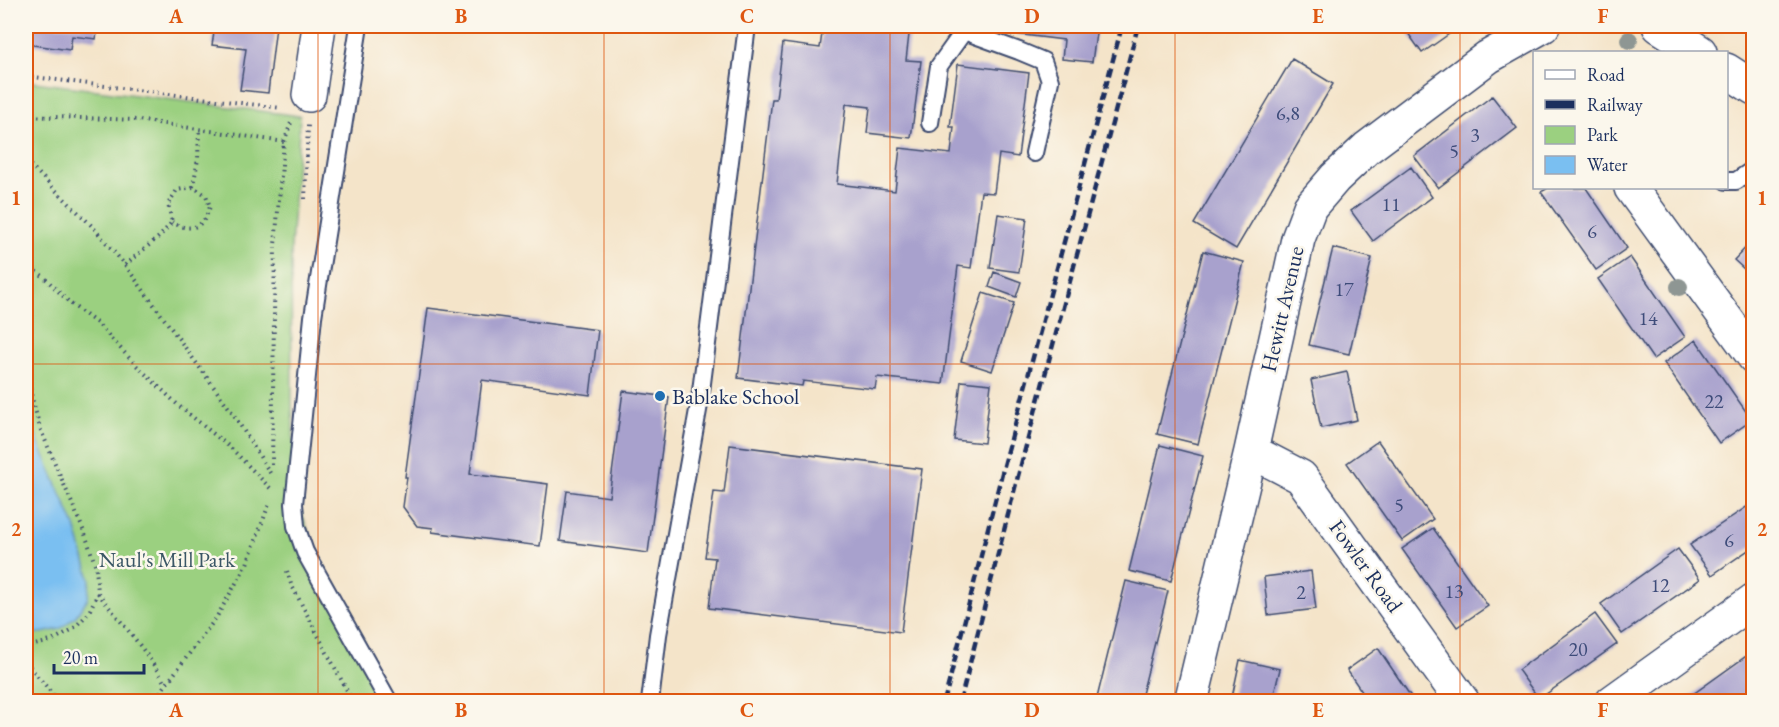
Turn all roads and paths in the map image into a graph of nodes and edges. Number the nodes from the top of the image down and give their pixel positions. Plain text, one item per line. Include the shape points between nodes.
1 (319, 26) edge
2 (359, 26) edge
3 (747, 26) edge
4 (1659, 26) edge
5 (964, 28) edge
6 (1530, 35) edge
7 (1698, 51) edge
8 (26, 76) edge
9 (305, 97) junction
10 (26, 116) edge
11 (930, 123) dead end
12 (200, 130) junction
13 (284, 142) junction
14 (1034, 153) dead end
15 (26, 161) edge
16 (1754, 169) edge
17 (1728, 181) edge
18 (193, 186) junction
19 (1632, 189) edge
20 (172, 222) junction
21 (26, 265) edge
22 (124, 265) junction
23 (1754, 357) edge
24 (26, 359) edge
25 (1251, 451) junction
26 (272, 476) junction
27 (270, 501) dead end
28 (283, 562) dead end
29 (98, 593) junction
30 (1754, 600) edge
31 (26, 647) edge
32 (26, 662) edge
33 (165, 684) junction
34 (59, 702) edge
35 (153, 702) edge
36 (353, 702) edge
37 (389, 702) edge
38 (650, 702) edge
39 (1191, 702) edge
40 (1463, 702) edge
41 (1612, 702) edge

1 - 9 street
2 - 37 lane via 313,317 294,504 305,552
3 - 38 lane via 700,399
4 - 7 street
5 - 11 lane via 939,66
5 - 14 lane via 1042,61 1050,81
6 - 25 street, Hewitt Avenue via 1488,57 1366,148 1310,207 1298,239
8 - 9 path
9 - 13 path
10 - 12 path via 138,120
12 - 13 path
12 - 18 path
13 - 26 path via 275,244
15 - 22 path via 93,227
16 - 17 lane via 1736,181
18 - 20 path via 177,190 168,204
18 - 20 path via 206,195 210,207 204,221 193,228
19 - 23 street
20 - 22 path
21 - 26 path via 98,324 179,406 231,448 274,491
22 - 26 path via 232,412
24 - 29 path via 40,428 85,534 96,567
25 - 39 street, Hewitt Avenue
25 - 40 street, Fowler Road via 1301,477
27 - 33 path via 242,573 216,618
28 - 36 path
29 - 31 path via 88,614 73,629 51,641
29 - 33 path via 141,644
30 - 41 street
32 - 34 path
33 - 35 path

